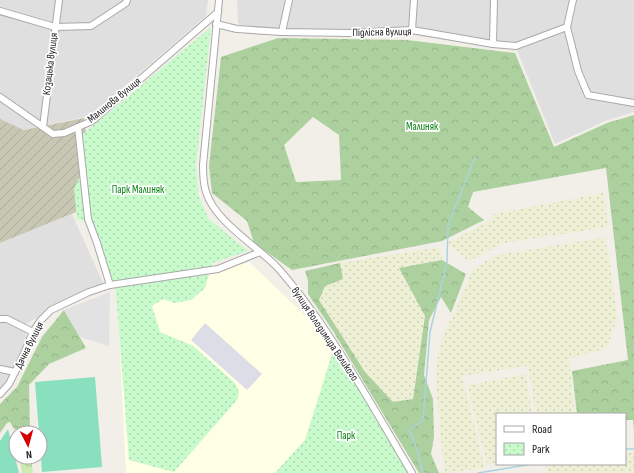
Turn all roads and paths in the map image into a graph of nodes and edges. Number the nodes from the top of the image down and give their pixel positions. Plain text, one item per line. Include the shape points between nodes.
1 (59, 0) edge
2 (127, 0) edge
3 (219, 0) edge
4 (289, 0) edge
5 (414, 0) edge
6 (494, 0) edge
7 (572, 0) edge
8 (0, 11) edge
9 (218, 12) junction
10 (216, 24) junction
11 (55, 27) junction
12 (567, 27) junction
13 (412, 30) junction
14 (282, 32) junction
15 (493, 44) junction
16 (0, 97) edge
17 (634, 103) edge
18 (43, 127) junction
19 (78, 127) junction
20 (260, 252) junction
21 (110, 285) junction
22 (0, 319) edge
23 (33, 332) junction
24 (0, 368) edge
25 (15, 372) junction
26 (0, 394) edge
27 (412, 473) edge

1 - 11 street, Козацька вулиця
2 - 11 street via 91,26
3 - 9 street, вулиця Володимира Великого
4 - 14 street
5 - 13 street
6 - 15 street
7 - 12 street
8 - 11 street
9 - 10 street, вулиця Володимира Великого
9 - 19 street, Малинова вулиця via 92,121
10 - 14 street, Підлісна вулиця via 237,29
10 - 20 street, вулиця Володимира Великого via 203,177 206,192 216,213
11 - 18 street, Козацька вулиця
12 - 15 street, Підлісна вулиця via 516,46
12 - 17 street via 578,71 588,95
13 - 14 street, Підлісна вулиця
13 - 15 street, Підлісна вулиця
16 - 18 street, Малинова вулиця
18 - 19 street, Малинова вулиця via 53,134 64,133
19 - 21 street via 88,219
20 - 21 street, Дачна вулиця via 218,269
20 - 27 street, вулиця Володимира Великого via 292,284 335,345
21 - 23 street, Дачна вулиця via 51,310
22 - 23 street via 7,319
23 - 25 street, Дачна вулиця
24 - 25 street
25 - 26 street, Дачна вулиця

